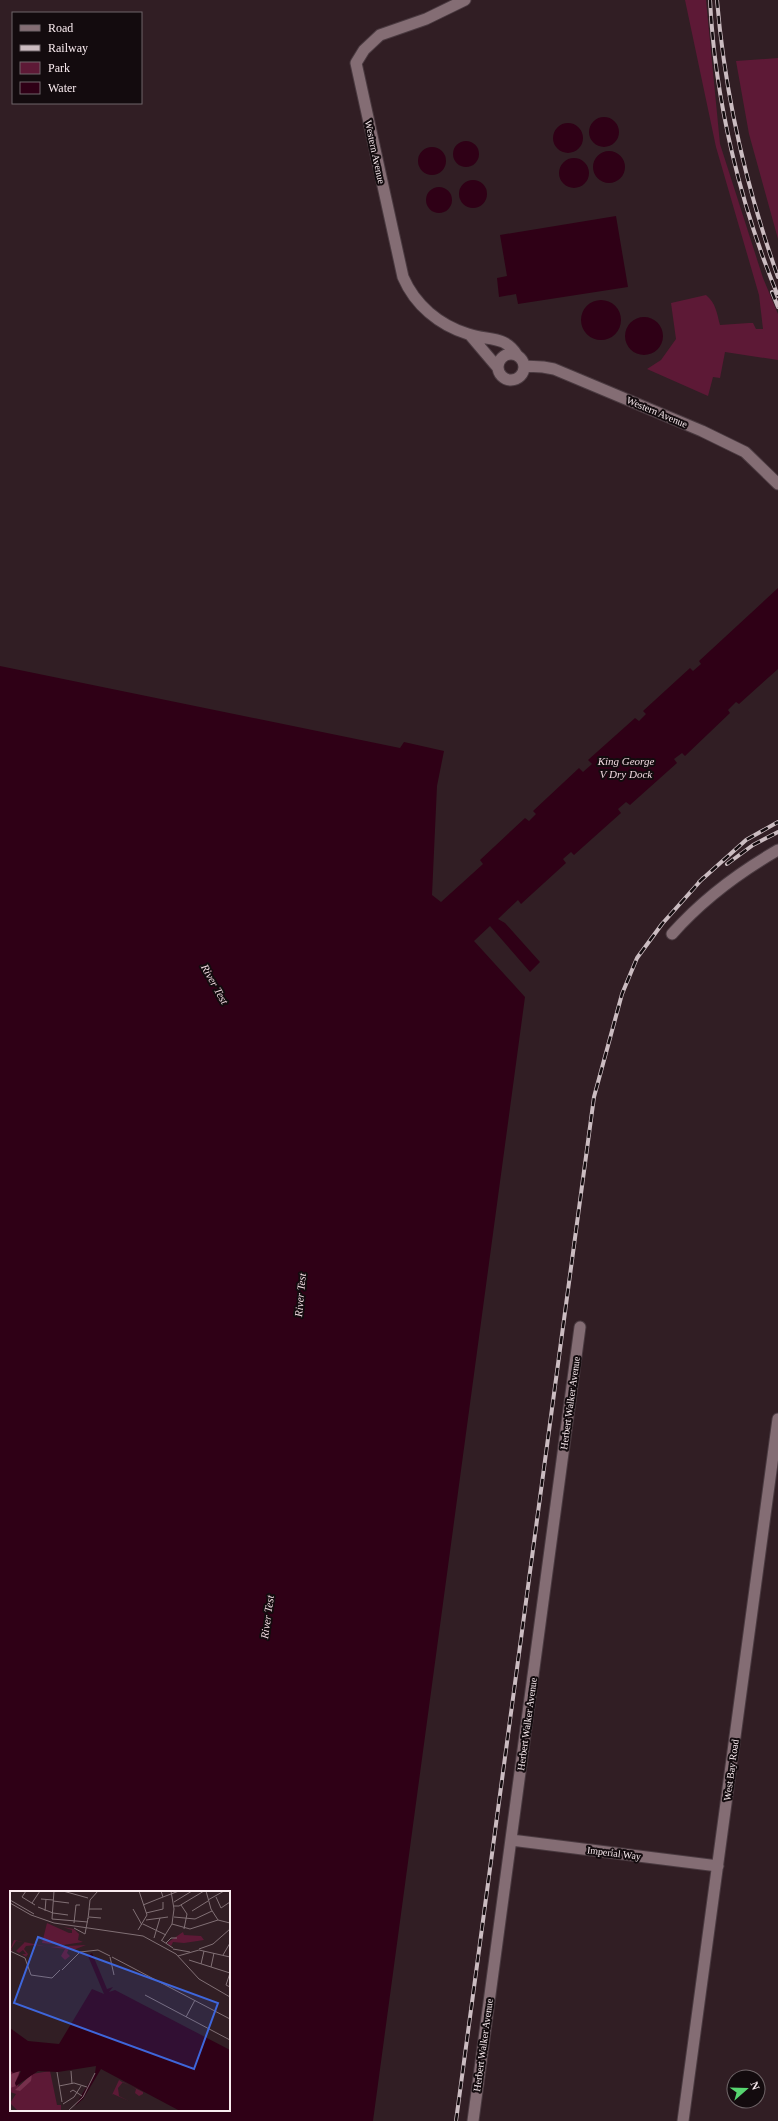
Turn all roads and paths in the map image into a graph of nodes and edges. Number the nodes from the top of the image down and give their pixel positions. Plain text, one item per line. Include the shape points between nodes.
1 (465, 0) edge
2 (470, 335) junction
3 (517, 355) junction
4 (524, 366) junction
5 (498, 368) junction
6 (778, 484) edge
7 (778, 850) edge
8 (672, 934) dead end
9 (580, 1327) dead end
10 (778, 1419) edge
11 (511, 1840) junction
12 (718, 1866) junction
13 (473, 2121) edge
14 (683, 2121) edge

1 - 2 street, Western Avenue via 426,19 380,35 364,50 356,63 403,277 409,292 437,319
2 - 3 street via 508,343
2 - 5 street
3 - 4 street
3 - 5 street via 506,355 500,360
4 - 5 street via 522,374 512,380 504,378
4 - 6 street, Western Avenue via 543,366 559,371 702,431 745,452
7 - 8 street via 728,882 687,917
9 - 11 street, Herbert Walker Avenue
10 - 12 street, West Bay Road
11 - 12 street, Imperial Way
11 - 13 street, Herbert Walker Avenue
12 - 14 street, West Bay Road

